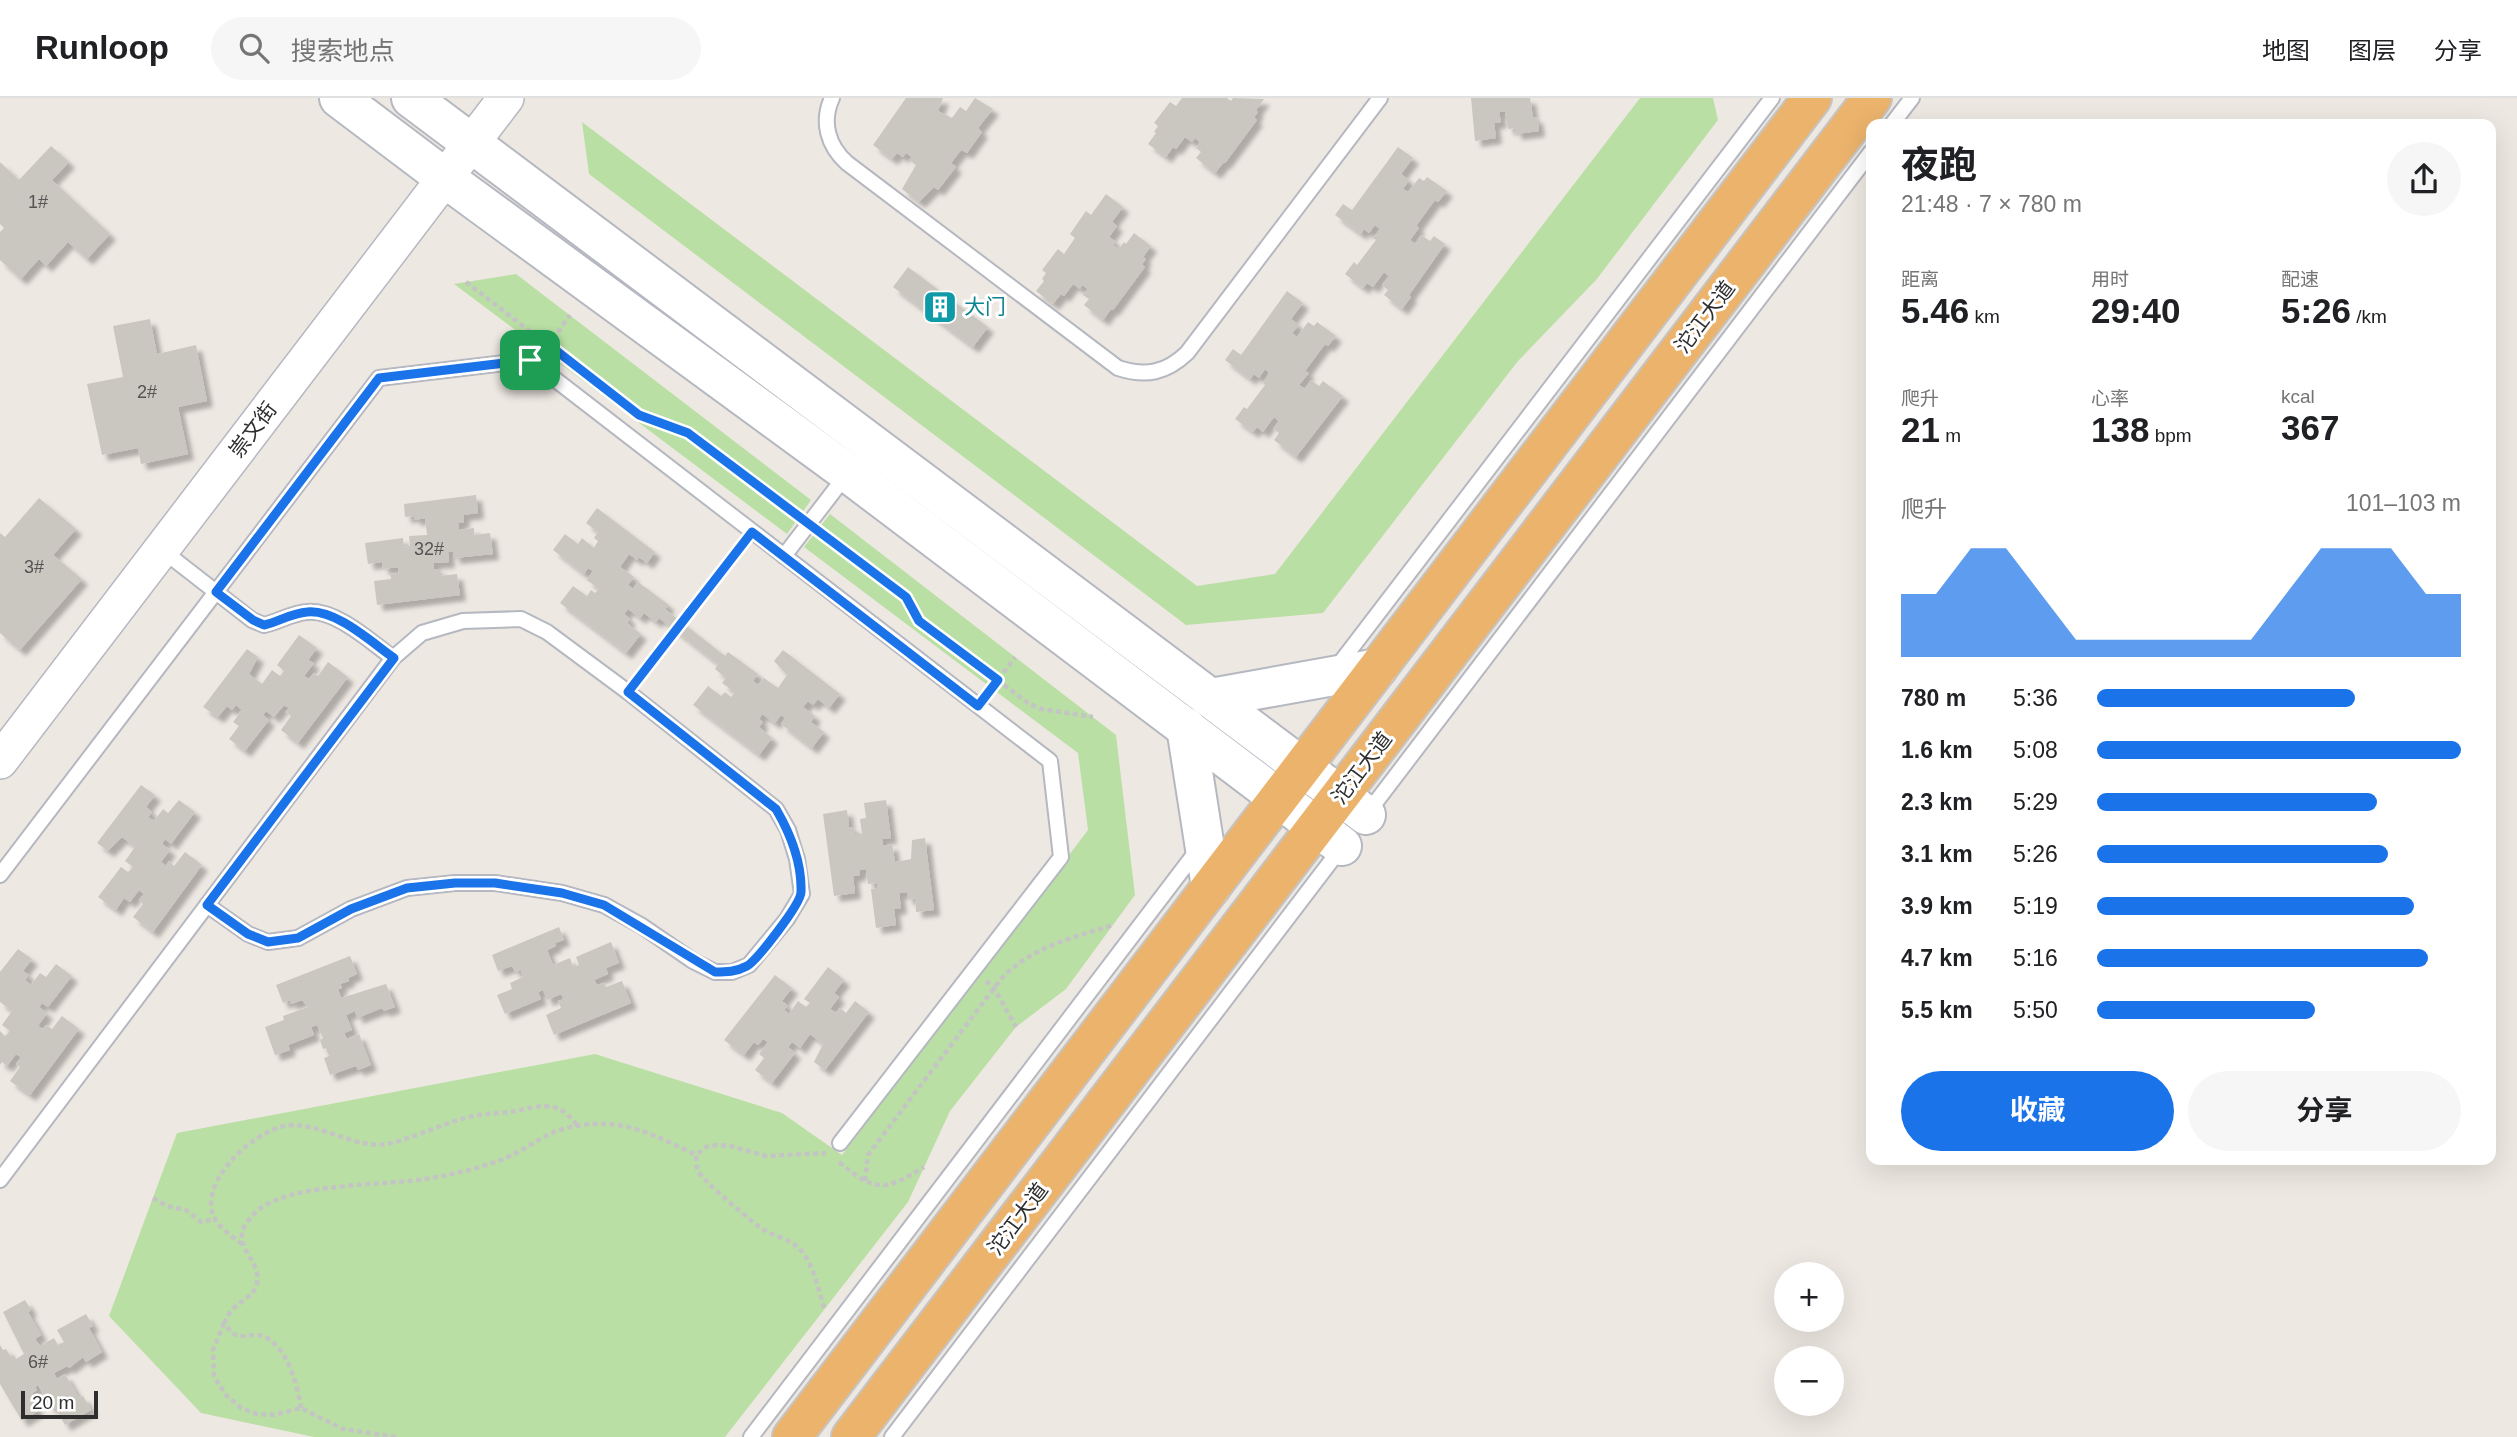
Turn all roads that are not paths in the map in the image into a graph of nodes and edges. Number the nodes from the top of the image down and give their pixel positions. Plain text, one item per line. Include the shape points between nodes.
1 (339, 98) edge
2 (411, 98) edge
3 (506, 98) edge
4 (832, 98) edge
5 (1380, 98) edge
6 (1772, 98) edge
7 (1812, 98) edge
8 (1872, 98) edge
9 (1912, 98) edge
10 (1896, 119) edge
11 (471, 143) junction
12 (1866, 158) edge
13 (444, 178) junction
14 (848, 472) junction
15 (162, 550) junction
16 (784, 556) junction
17 (216, 592) junction
18 (394, 658) junction
19 (1378, 668) junction
20 (1331, 676) junction
21 (1211, 698) junction
22 (1186, 727) junction
23 (0, 761) edge
24 (1302, 767) junction
25 (1279, 798) junction
26 (1345, 824) junction
27 (1204, 842) junction
28 (0, 875) edge
29 (1211, 887) junction
30 (207, 905) junction
31 (840, 1143) dead end
32 (0, 1180) edge
33 (751, 1437) edge
34 (792, 1437) edge
35 (851, 1437) edge
36 (892, 1437) edge

1 - 13 main road
2 - 11 main road
3 - 11 street, 崇文街
4 - 5 lane via 827,132 837,154 847,163 1108,361 1140,373 1165,370 1187,353
6 - 20 lane
7 - 19 highway
8 - 26 highway, 沱江大道
9 - 10 lane
11 - 13 street, 崇文街
11 - 21 main road
12 - 26 lane
13 - 14 main road
13 - 15 street, 崇文街
14 - 16 lane
14 - 22 main road
15 - 17 lane
15 - 23 street, 崇文街
16 - 17 lane via 530,360 379,378
16 - 31 lane via 1050,761 1061,857
17 - 18 lane via 264,625 308,612 323,614 345,623
17 - 28 lane
18 - 30 lane
18 - 30 lane via 422,633 463,621 521,620 547,632 776,809 797,859 802,894 788,919 749,965 715,972 604,905 495,883 407,888 351,909 298,938 268,942 248,934
19 - 20 main road
19 - 24 highway
20 - 21 main road
21 - 24 main road
22 - 25 main road
22 - 27 main road
24 - 25 highway
24 - 26 main road
25 - 26 main road
25 - 29 highway
26 - 35 highway, 沱江大道
26 - 36 lane
27 - 29 main road
27 - 33 lane
29 - 34 highway
30 - 32 lane

